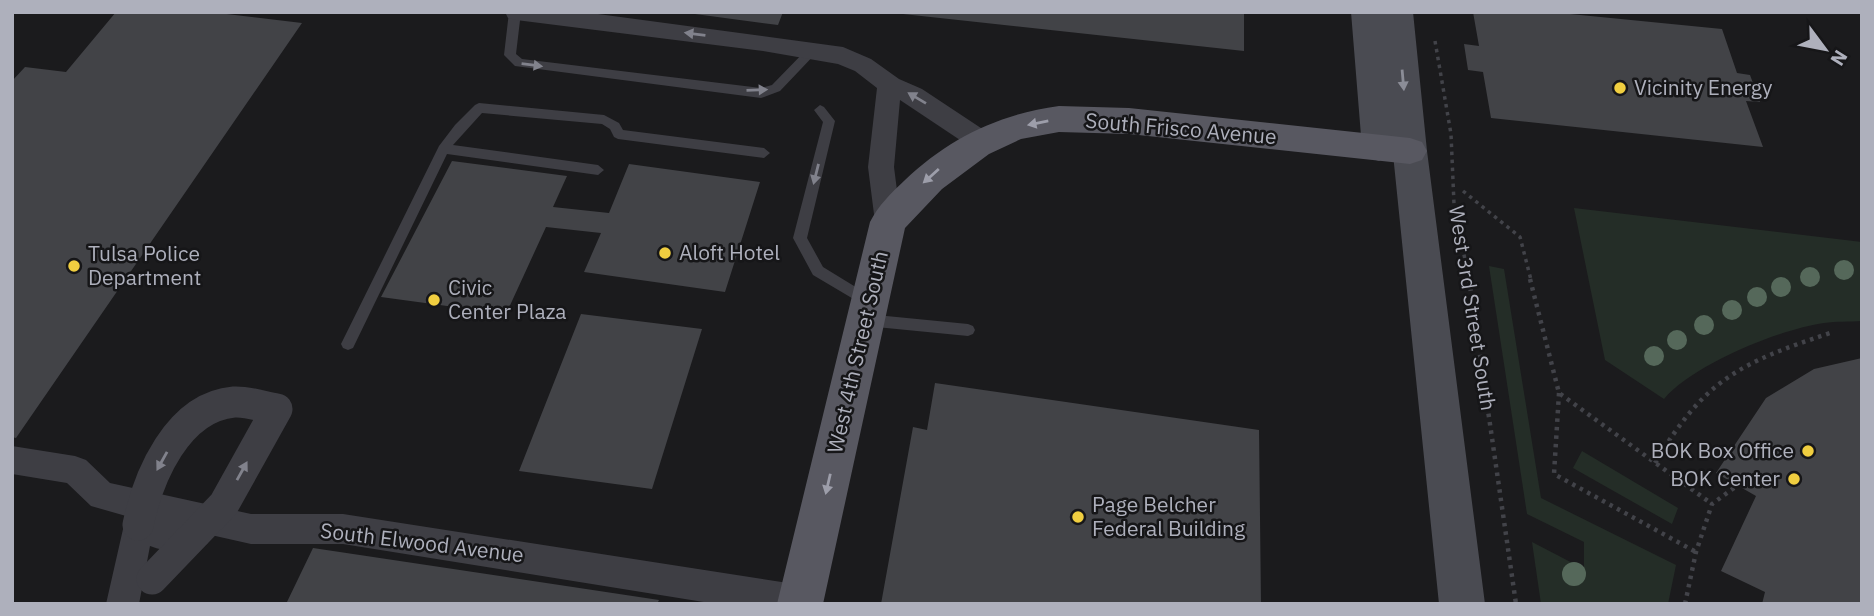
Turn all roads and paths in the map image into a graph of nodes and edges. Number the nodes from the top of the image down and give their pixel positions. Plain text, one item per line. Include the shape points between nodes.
1 (515, 12) edge
2 (1367, 12) edge
3 (1397, 12) edge
4 (1435, 39) dead end
5 (813, 50) junction
6 (890, 85) junction
7 (820, 110) dead end
8 (984, 143) junction
9 (443, 149) junction
10 (1394, 149) junction
11 (764, 153) dead end
12 (598, 170) dead end
13 (1463, 191) dead end
14 (888, 222) junction
15 (868, 311) junction
16 (968, 330) dead end
17 (1830, 333) dead end
18 (348, 344) dead end
19 (1559, 393) junction
20 (12, 460) edge
21 (1655, 463) junction
22 (1738, 485) dead end
23 (1712, 504) junction
24 (138, 525) junction
25 (196, 533) junction
26 (1696, 552) junction
27 (800, 602) edge
28 (125, 604) edge
29 (1462, 604) edge
30 (1516, 604) edge
31 (1685, 604) edge

5 -> 1 street
1 -> 5 lane via 510,55 519,63 761,93 776,88
2 - 10 main road
3 -> 10 main road, West 3rd Street South
4 - 30 path, West 3rd Street South via 1451,134 1454,204 1465,250
5 - 6 street via 863,65
8 -> 6 street via 914,95
6 - 14 street via 882,155
7 -> 15 lane via 829,121 800,238 818,271
10 -> 8 main road, South Frisco Avenue via 1096,119 1040,122
8 -> 14 main road, West 4th Street South via 949,160
9 - 11 lane via 479,108 604,120 615,126 618,134
9 - 12 lane
9 - 18 lane
10 - 29 main road, West 3rd Street South
13 - 19 path via 1520,237
14 - 15 main road, West 4th Street South
15 - 16 lane
15 -> 27 main road, West 4th Street South
17 - 21 path via 1760,358 1715,384 1694,405
19 - 21 path
19 - 26 path via 1555,474
20 - 27 street, South Elwood Avenue via 75,470 102,496 251,529 342,529
21 - 23 path
22 - 23 path
23 - 26 path
24 - 25 street via 154,535 176,538
25 -> 24 street, bridge via 224,504 277,409 235,402 202,412 185,426 145,492
24 - 28 street
25 - 28 street, bridge
26 - 31 path

